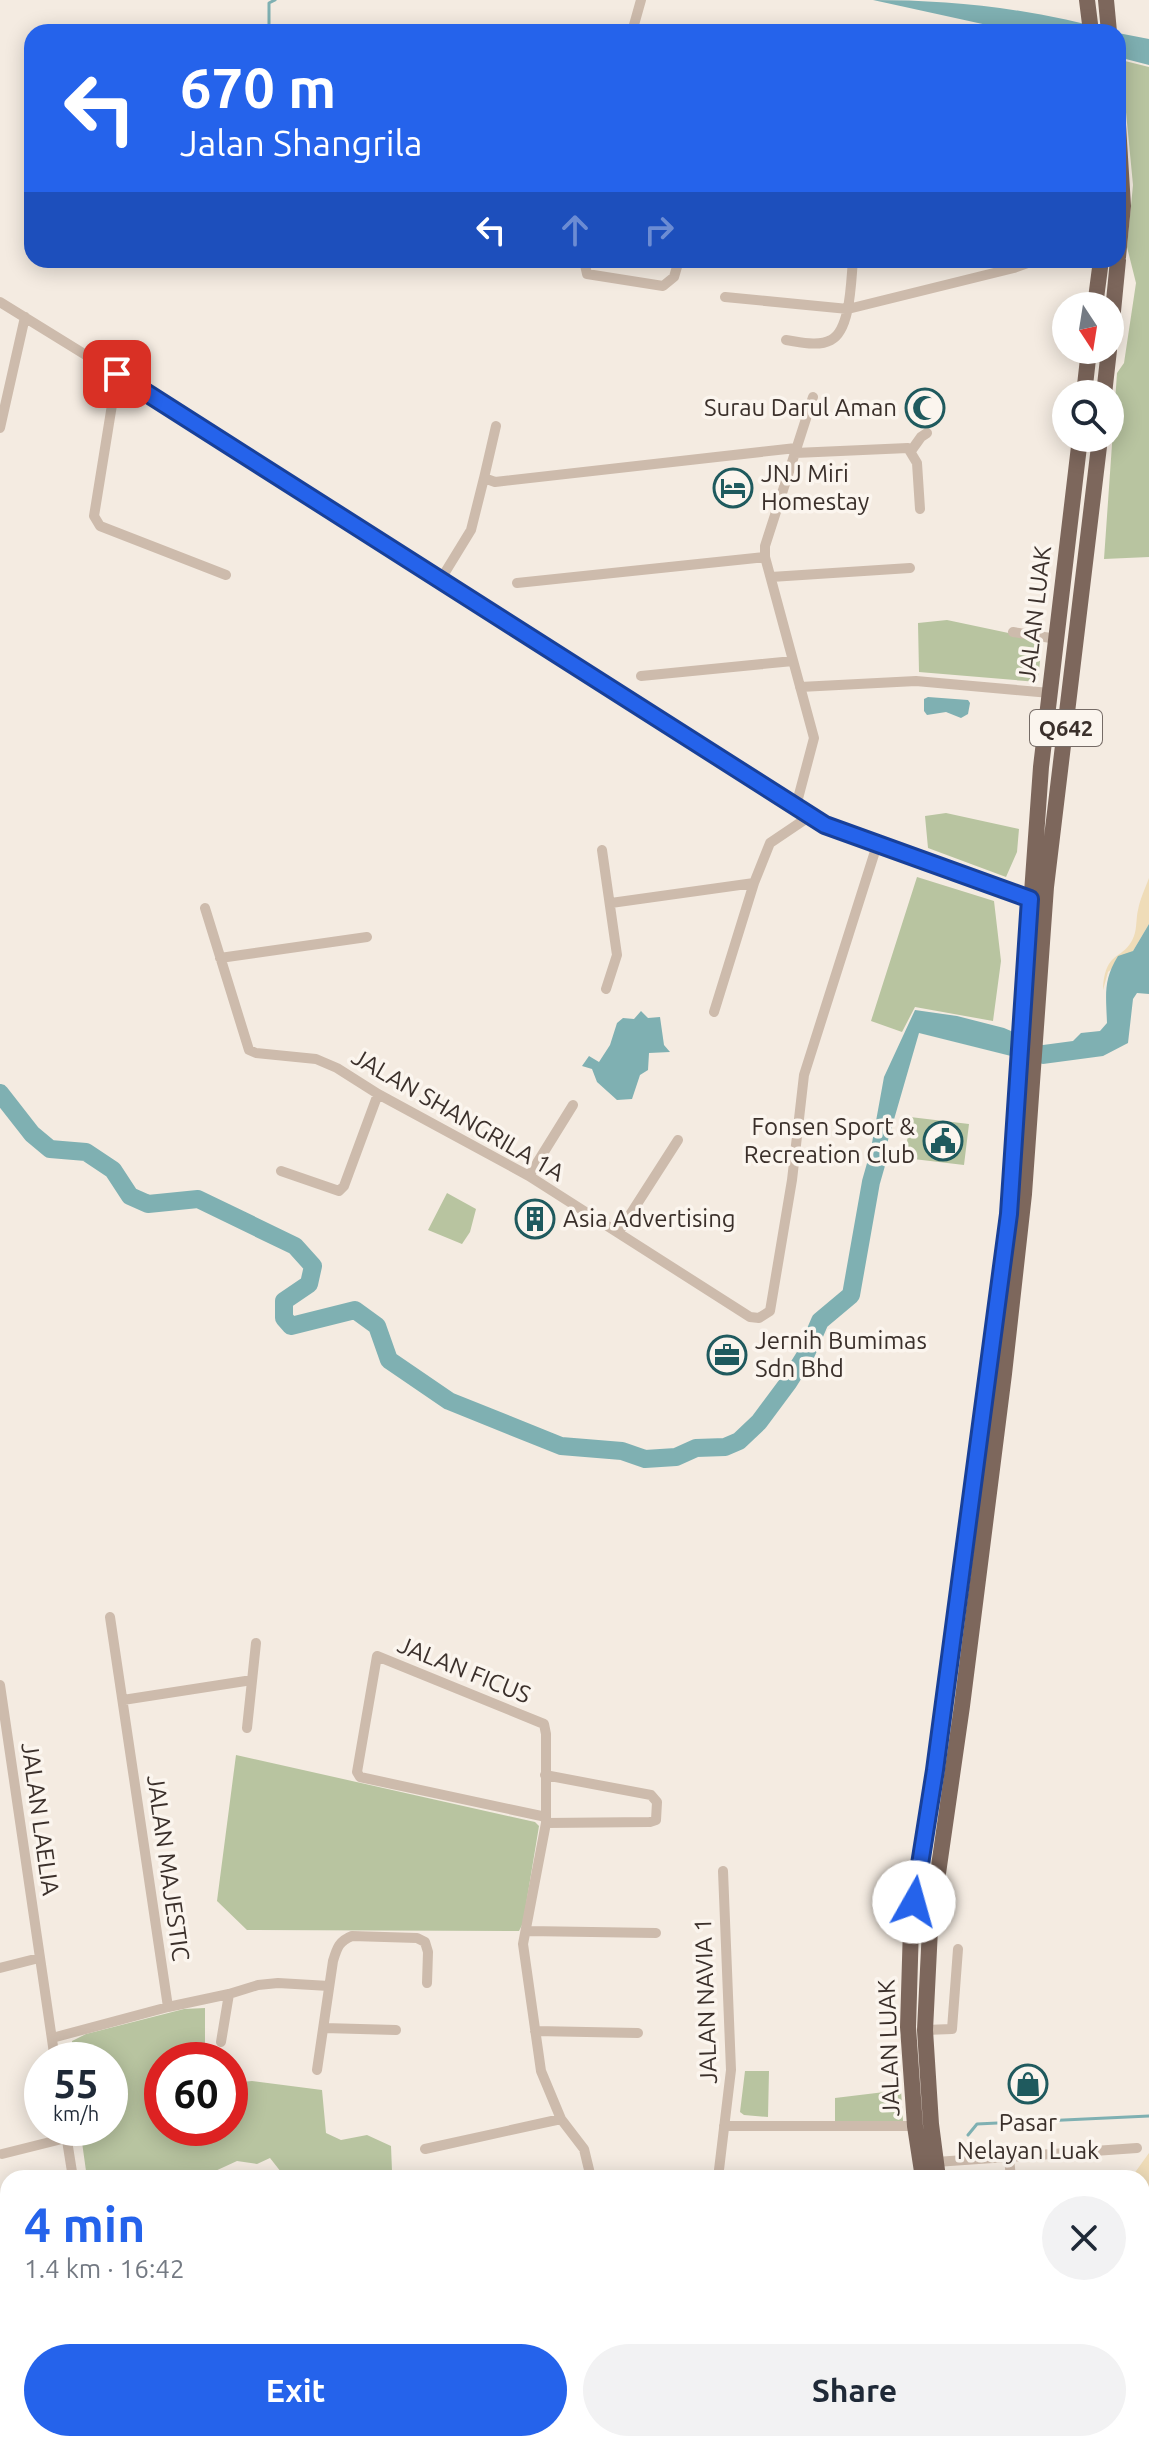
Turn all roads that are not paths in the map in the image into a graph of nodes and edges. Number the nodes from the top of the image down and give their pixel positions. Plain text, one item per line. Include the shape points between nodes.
1 (1106, 0) edge
2 (641, 1) edge
3 (634, 24) edge
4 (1108, 24) edge
5 (586, 268) edge
6 (677, 268) edge
7 (852, 268) edge
8 (1014, 268) edge
9 (1100, 268) edge
10 (1117, 268) edge
11 (1097, 292) edge
12 (1115, 292) edge
13 (725, 297) dead end
14 (0, 302) edge
15 (848, 309) junction
16 (25, 317) junction
17 (786, 340) dead end
18 (117, 374) junction
19 (813, 397) dead end
20 (496, 426) dead end
21 (0, 428) edge
22 (927, 433) dead end
23 (795, 451) junction
24 (911, 451) junction
25 (1078, 452) edge
26 (1098, 452) edge
27 (484, 478) junction
28 (920, 509) dead end
29 (765, 557) junction
30 (910, 568) dead end
31 (226, 575) dead end
32 (771, 577) junction
33 (441, 579) junction
34 (517, 583) dead end
35 (1013, 632) dead end
36 (1057, 639) junction
37 (793, 661) junction
38 (641, 676) dead end
39 (800, 687) junction
40 (1050, 693) junction
41 (796, 806) junction
42 (810, 816) junction
43 (877, 845) junction
44 (602, 850) dead end
45 (754, 883) junction
46 (1030, 899) junction
47 (611, 903) junction
48 (205, 908) dead end
49 (367, 937) dead end
50 (220, 958) junction
51 (606, 989) dead end
52 (714, 1012) dead end
53 (1030, 1018) junction
54 (1025, 1087) junction
55 (378, 1094) junction
56 (573, 1105) dead end
57 (678, 1140) dead end
58 (281, 1171) dead end
59 (529, 1176) junction
60 (619, 1232) junction
61 (110, 1617) dead end
62 (256, 1643) dead end
63 (252, 1680) junction
64 (0, 1685) edge
65 (123, 1700) junction
66 (962, 1706) junction
67 (247, 1728) dead end
68 (935, 1770) junction
69 (545, 1775) junction
70 (951, 1790) junction
71 (546, 1820) junction
72 (921, 1853) junction
73 (723, 1871) dead end
74 (527, 1931) junction
75 (656, 1933) dead end
76 (958, 1949) dead end
77 (39, 1958) junction
78 (0, 1968) edge
79 (427, 1983) dead end
80 (329, 1986) junction
81 (229, 1994) junction
82 (168, 2007) junction
83 (324, 2028) junction
84 (396, 2030) dead end
85 (925, 2030) junction
86 (535, 2031) junction
87 (638, 2033) dead end
88 (52, 2038) junction
89 (53, 2042) edge
90 (221, 2042) dead end
91 (317, 2070) dead end
92 (561, 2119) junction
93 (724, 2126) junction
94 (915, 2126) junction
95 (26, 2146) edge
96 (68, 2146) edge
97 (1137, 2148) dead end
98 (425, 2149) dead end
99 (2, 2154) dead end
100 (1009, 2158) junction
101 (72, 2170) edge
102 (589, 2170) edge
103 (719, 2170) edge
104 (922, 2170) edge
105 (937, 2170) edge
106 (1010, 2170) edge

1 - 4 main road
2 - 3 street
5 - 6 street via 587,274 663,286
7 - 15 street
8 - 15 street
9 - 11 main road
10 - 12 main road
13 - 15 street
14 - 16 street
15 - 17 street via 833,340
16 - 18 street
16 - 21 street
18 - 31 street via 95,522
18 - 33 street
19 - 23 street
20 - 27 street
22 - 24 street
23 - 24 street
23 - 27 street via 495,482
23 - 29 street
24 - 28 street via 917,463
25 - 36 main road, JALAN LUAK / Q642
26 - 53 main road, JALAN LUAK / Q642
27 - 33 street via 471,530
29 - 32 street
29 - 34 street
30 - 32 street
32 - 37 street
33 - 41 street
35 - 36 street
36 - 40 main road, JALAN LUAK / Q642
37 - 38 street
37 - 39 street
39 - 40 street via 916,681
39 - 41 street via 814,738
40 - 46 main road, JALAN LUAK / Q642
41 - 42 street
42 - 43 street
42 - 45 street via 770,843
43 - 46 street
43 - 60 street, JALAN SHANGRILA 1A via 804,1075 770,1311 750,1317
44 - 47 street
45 - 47 street
45 - 52 street
46 - 53 main road, JALAN LUAK / Q642
47 - 51 street via 617,955
48 - 50 street, JALAN SHANGRILA 1A
49 - 50 street
50 - 55 street, JALAN SHANGRILA 1A via 249,1050 316,1059
53 - 54 main road, JALAN LUAK / Q642
54 - 66 main road, JALAN LUAK / Q642 via 1024,1194
54 - 68 main road, JALAN LUAK / Q642
55 - 58 street via 339,1191
55 - 59 street, JALAN SHANGRILA 1A
56 - 59 street
57 - 60 street
59 - 60 street, JALAN SHANGRILA 1A
61 - 65 street, JALAN MAJESTIC
62 - 63 street
63 - 65 street
63 - 67 street
64 - 77 street, JALAN LAELIA
65 - 82 street, JALAN MAJESTIC
66 - 68 main road via 946,1767
66 - 70 main road, JALAN LUAK / Q642
68 - 72 main road, JALAN LUAK / Q642
69 - 71 street, JALAN FICUS
69 - 71 street via 651,1795 657,1802 656,1820 650,1822
69 - 71 street, JALAN FICUS via 544,1724 377,1656 360,1777
70 - 72 main road via 934,1797
70 - 85 main road, JALAN LUAK / Q642 via 930,1929
71 - 74 street, JALAN FICUS
72 - 94 main road, JALAN LUAK / Q642 via 911,1927 908,2027
73 - 93 street, JALAN NAVIA 1 via 731,2070
74 - 75 street
74 - 86 street, JALAN FICUS via 523,1944
76 - 85 street via 952,2029
77 - 78 street
77 - 88 street, JALAN LAELIA
79 - 80 street via 425,1942 352,1936 338,1945
80 - 81 street via 278,1983
80 - 83 street
81 - 82 street
81 - 90 street
82 - 88 street
83 - 84 street
83 - 91 street
85 - 105 main road, JALAN LUAK / Q642
86 - 87 street
86 - 92 street, JALAN FICUS via 541,2071
88 - 89 street, JALAN LAELIA
92 - 98 street
92 - 102 street, JALAN FICUS via 584,2149
93 - 94 street
93 - 103 street, JALAN NAVIA 1
94 - 104 main road, JALAN LUAK / Q642
95 - 99 street
96 - 101 street
97 - 100 street
100 - 105 street
100 - 106 street

